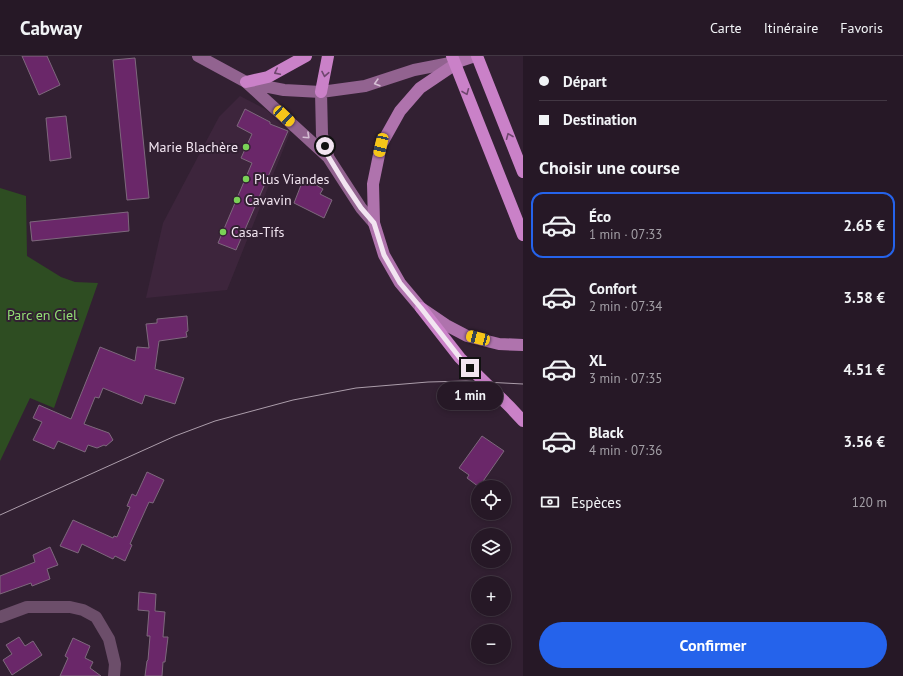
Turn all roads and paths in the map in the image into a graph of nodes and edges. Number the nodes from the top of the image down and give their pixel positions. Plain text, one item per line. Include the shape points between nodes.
1 (198, 56) edge
2 (306, 56) edge
3 (328, 56) edge
4 (476, 56) edge
5 (456, 58) edge
6 (246, 82) junction
7 (321, 92) junction
8 (328, 156) junction
9 (523, 172) edge
10 (374, 223) junction
11 (523, 235) edge
12 (421, 308) junction
13 (523, 345) edge
14 (523, 421) edge
15 (0, 617) edge
16 (114, 676) edge

1 - 6 main road
2 -> 6 highway via 268,77
3 -> 7 highway
4 - 5 main road
9 -> 4 highway
5 -> 7 main road via 365,86
5 - 10 main road via 420,88 400,111 381,145 373,184
5 -> 11 highway
6 - 7 main road via 284,90
6 -> 8 main road
7 - 8 main road via 322,135
8 - 10 main road via 361,208
10 - 12 main road via 390,266 400,283
12 - 13 main road via 446,326 467,336 499,344
12 - 14 highway via 460,358
15 - 16 street via 27,607 70,607 83,610 96,617 109,638 115,664

